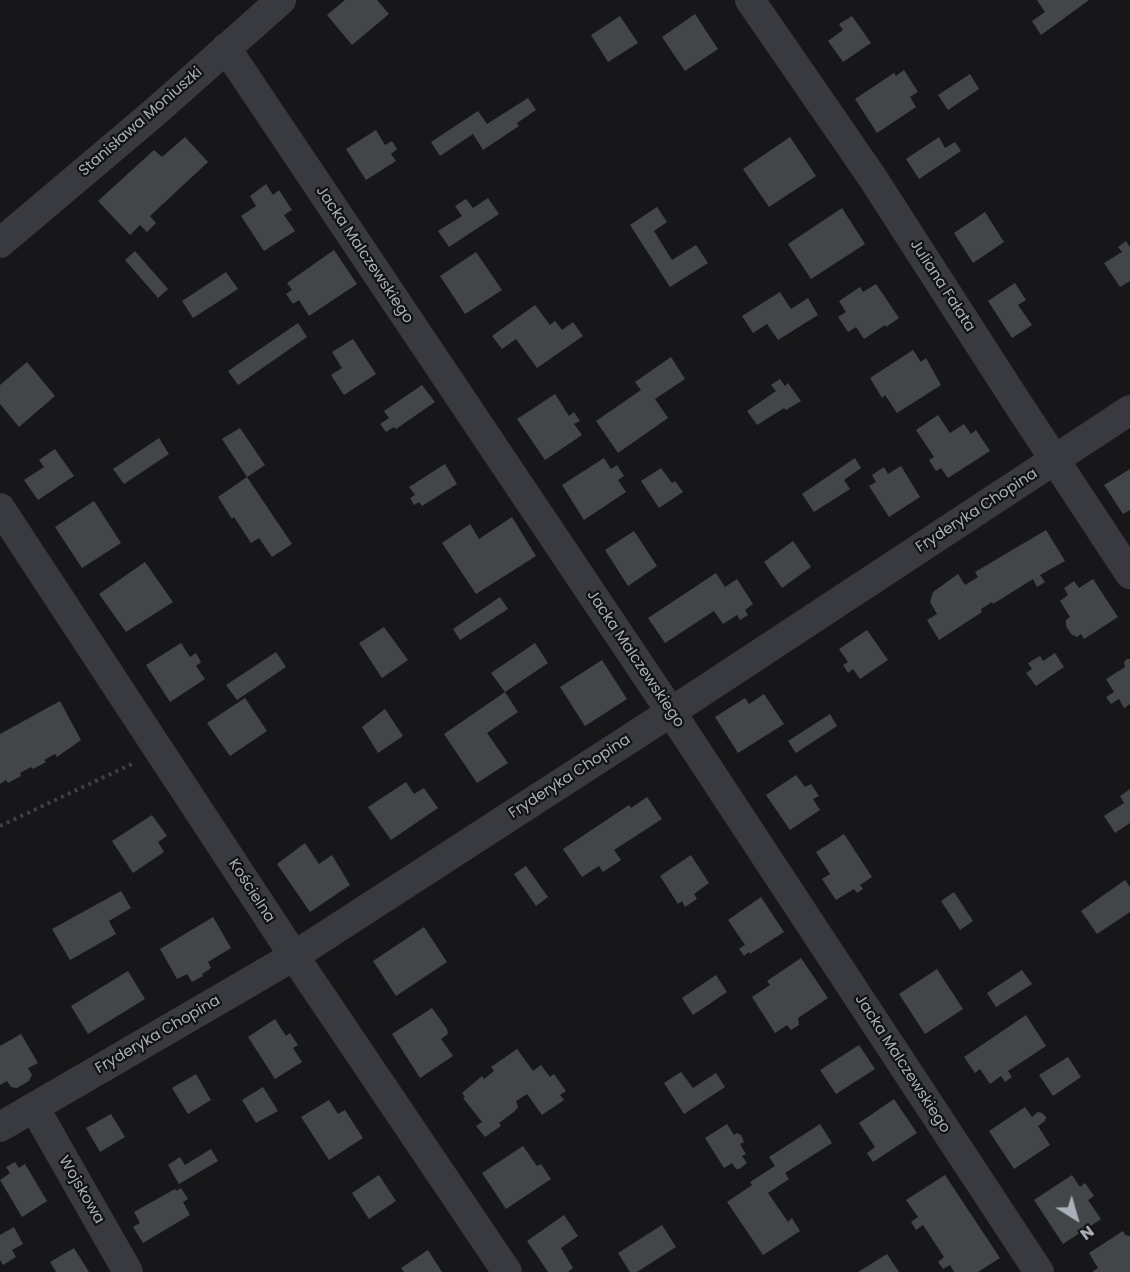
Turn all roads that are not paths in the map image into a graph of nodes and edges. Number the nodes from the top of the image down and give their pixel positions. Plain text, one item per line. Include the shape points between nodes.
1 (281, 0) edge
2 (750, 0) edge
3 (226, 48) junction
4 (0, 243) edge
5 (1130, 411) edge
6 (1055, 460) junction
7 (0, 508) edge
8 (1130, 574) edge
9 (670, 712) junction
10 (294, 956) junction
11 (34, 1107) junction
12 (0, 1128) edge
13 (128, 1272) edge
14 (507, 1272) edge
15 (1039, 1272) edge

1 - 3 street, Stanisława Moniuszki
2 - 6 street, Juliana Fałata via 872,177
3 - 4 street, Stanisława Moniuszki
3 - 9 street, Jacka Malczewskiego
5 - 6 street, Fryderyka Chopina
6 - 8 street, Juliana Fałata
6 - 9 street, Fryderyka Chopina
7 - 10 street, Kościelna
9 - 10 street, Fryderyka Chopina
9 - 15 street, Jacka Malczewskiego
10 - 11 street, Fryderyka Chopina
10 - 14 street, Kościelna
11 - 12 street, Fryderyka Chopina
11 - 13 street, Wojskowa

